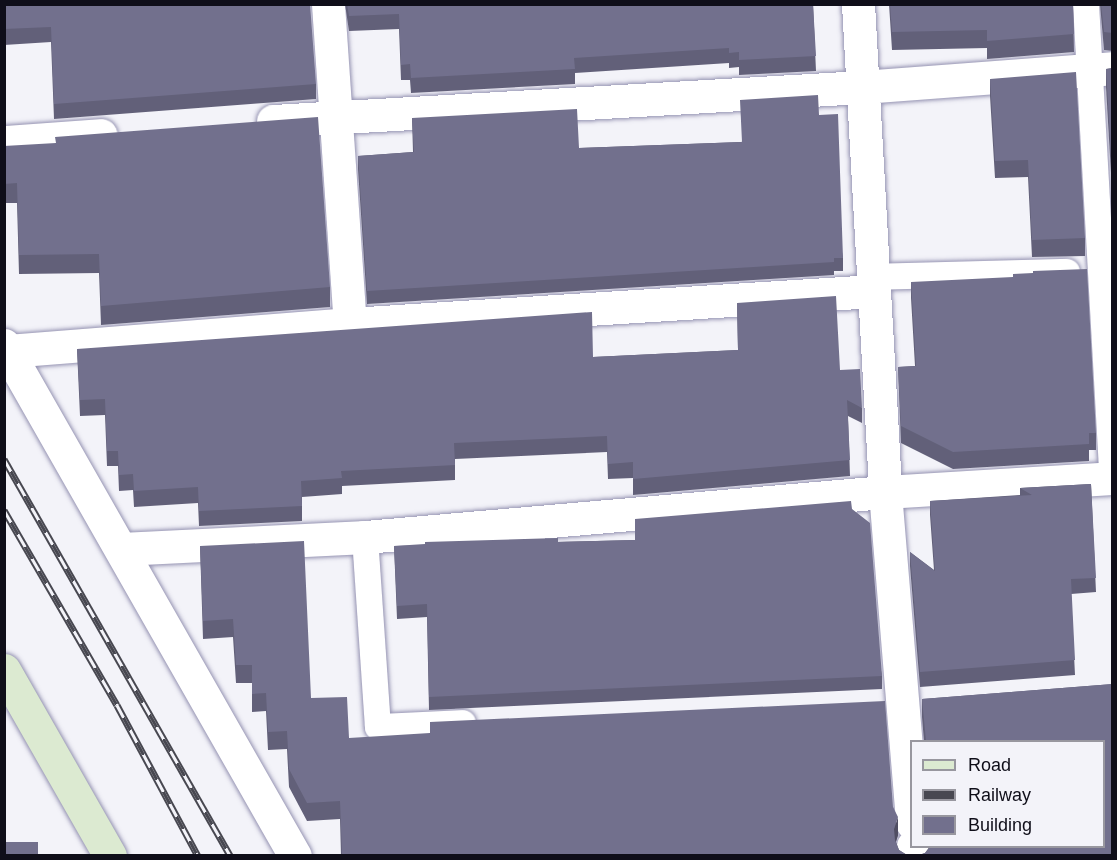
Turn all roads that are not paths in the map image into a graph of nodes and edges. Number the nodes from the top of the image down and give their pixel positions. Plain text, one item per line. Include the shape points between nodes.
1 (328, 4) edge
2 (858, 4) edge
3 (1086, 4) edge
4 (1101, 69) edge
5 (862, 87) junction
6 (336, 117) junction
7 (242, 124) edge
8 (135, 132) edge
9 (4, 142) edge
10 (1107, 271) edge
11 (873, 284) junction
12 (350, 324) junction
13 (6, 348) edge
14 (1113, 466) edge
15 (1113, 478) edge
16 (885, 492) junction
17 (365, 537) junction
18 (122, 549) junction
19 (6, 676) edge
20 (485, 722) edge
21 (910, 799) edge
22 (110, 855) edge
23 (296, 855) edge

1 - 6 street
2 - 5 street
3 - 4 lane
4 - 5 street
4 - 10 lane
5 - 6 street
5 - 11 street
6 - 7 street
6 - 12 street
8 - 9 street
10 - 11 lane
10 - 14 lane
11 - 12 street
11 - 16 street
12 - 13 street
13 - 18 street
15 - 16 street
16 - 17 street
16 - 21 street
17 - 18 street
17 - 20 lane via 378,727
18 - 23 street
19 - 22 street

